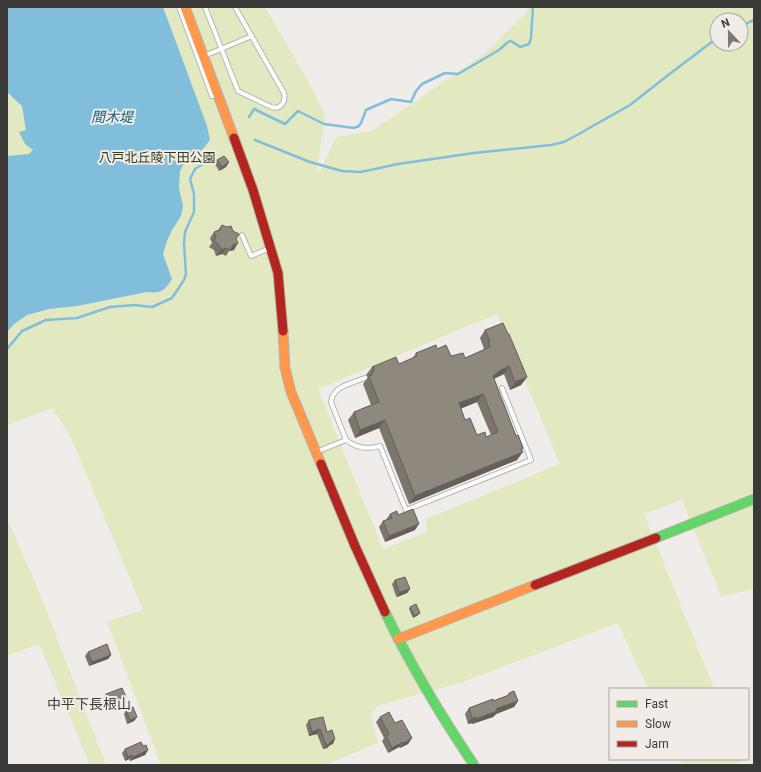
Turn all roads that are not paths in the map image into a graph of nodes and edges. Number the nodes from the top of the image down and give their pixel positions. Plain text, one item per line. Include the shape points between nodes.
1 (179, 7) edge
2 (185, 7) edge
3 (205, 7) edge
4 (235, 7) edge
5 (252, 36) junction
6 (222, 48) junction
7 (203, 56) junction
8 (218, 94) junction
9 (242, 235) dead end
10 (271, 248) junction
11 (365, 378) dead end
12 (502, 388) dead end
13 (346, 440) junction
14 (316, 452) junction
15 (754, 499) edge
16 (398, 639) junction
17 (474, 765) edge

1 - 8 lane via 212,96
2 - 7 street
3 - 6 lane
4 - 5 lane
5 - 6 lane
5 - 6 lane via 284,93 284,104 275,109 238,91
6 - 7 lane
7 - 8 street
8 - 10 street
9 - 10 lane via 251,256
10 - 14 street via 278,273 285,368 291,392
11 - 13 lane via 339,388 332,397
12 - 13 lane via 531,460 406,510 380,446 370,449 352,445
13 - 14 lane
14 - 16 street via 368,576
15 - 16 street
16 - 17 street via 435,707

